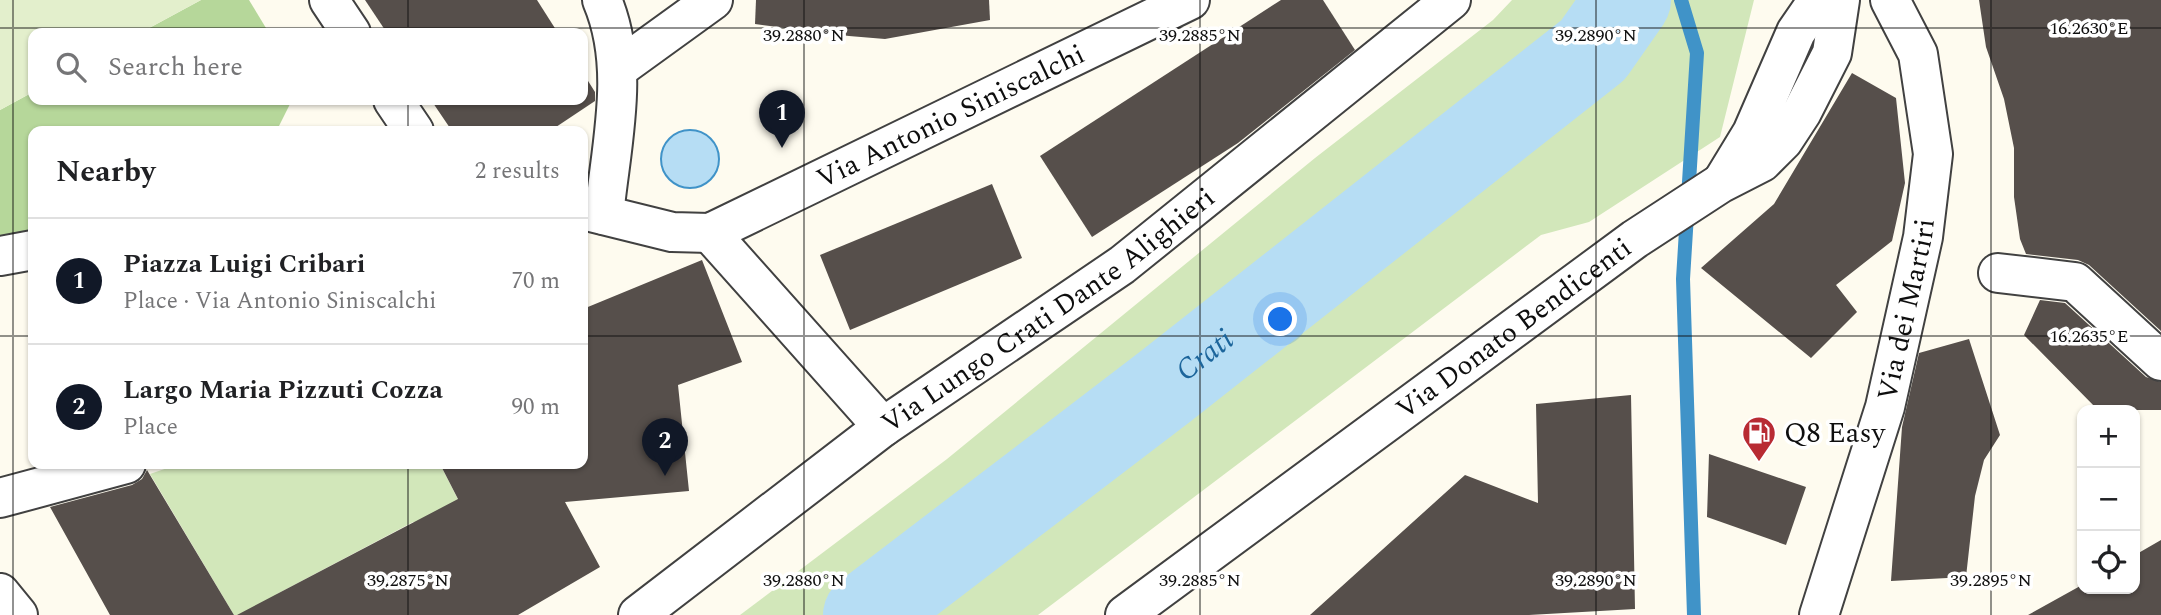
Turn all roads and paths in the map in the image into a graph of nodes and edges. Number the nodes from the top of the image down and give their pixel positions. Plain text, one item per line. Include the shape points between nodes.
1 (329, 0) edge
2 (601, 0) edge
3 (713, 0) edge
4 (1190, 0) edge
5 (1451, 0) edge
6 (1818, 0) edge
7 (1840, 0) edge
8 (1890, 0) edge
9 (348, 28) edge
10 (619, 68) junction
11 (396, 105) edge
12 (411, 126) edge
13 (1721, 183) junction
14 (593, 212) edge
15 (710, 233) junction
16 (28, 251) edge
17 (0, 256) edge
18 (1998, 273) dead end
19 (2161, 361) edge
20 (883, 427) junction
21 (107, 469) edge
22 (0, 498) edge
23 (0, 593) edge
24 (1821, 611) edge
25 (18, 615) edge
26 (638, 615) edge
27 (1125, 615) edge

1 - 9 street
2 - 10 street via 613,26
3 - 10 street
4 - 15 street, Via Antonio Siniscalchi
5 - 20 street, Via Lungo Crati Dante Alighieri via 1122,265
6 - 13 street via 1796,32 1752,133
7 - 13 street, Via Donato Bendicenti via 1832,53 1783,141 1762,162
8 - 24 street, Via dei Martiri via 1918,54 1922,79 1933,154 1925,226 1885,407
10 - 14 street
11 - 12 street
13 - 27 street, Via Donato Bendicenti via 1634,239
14 - 15 street via 672,232
15 - 20 street
16 - 17 street
18 - 19 street via 2075,282
20 - 26 street, Via Lungo Crati Dante Alighieri
21 - 22 street
23 - 25 street

